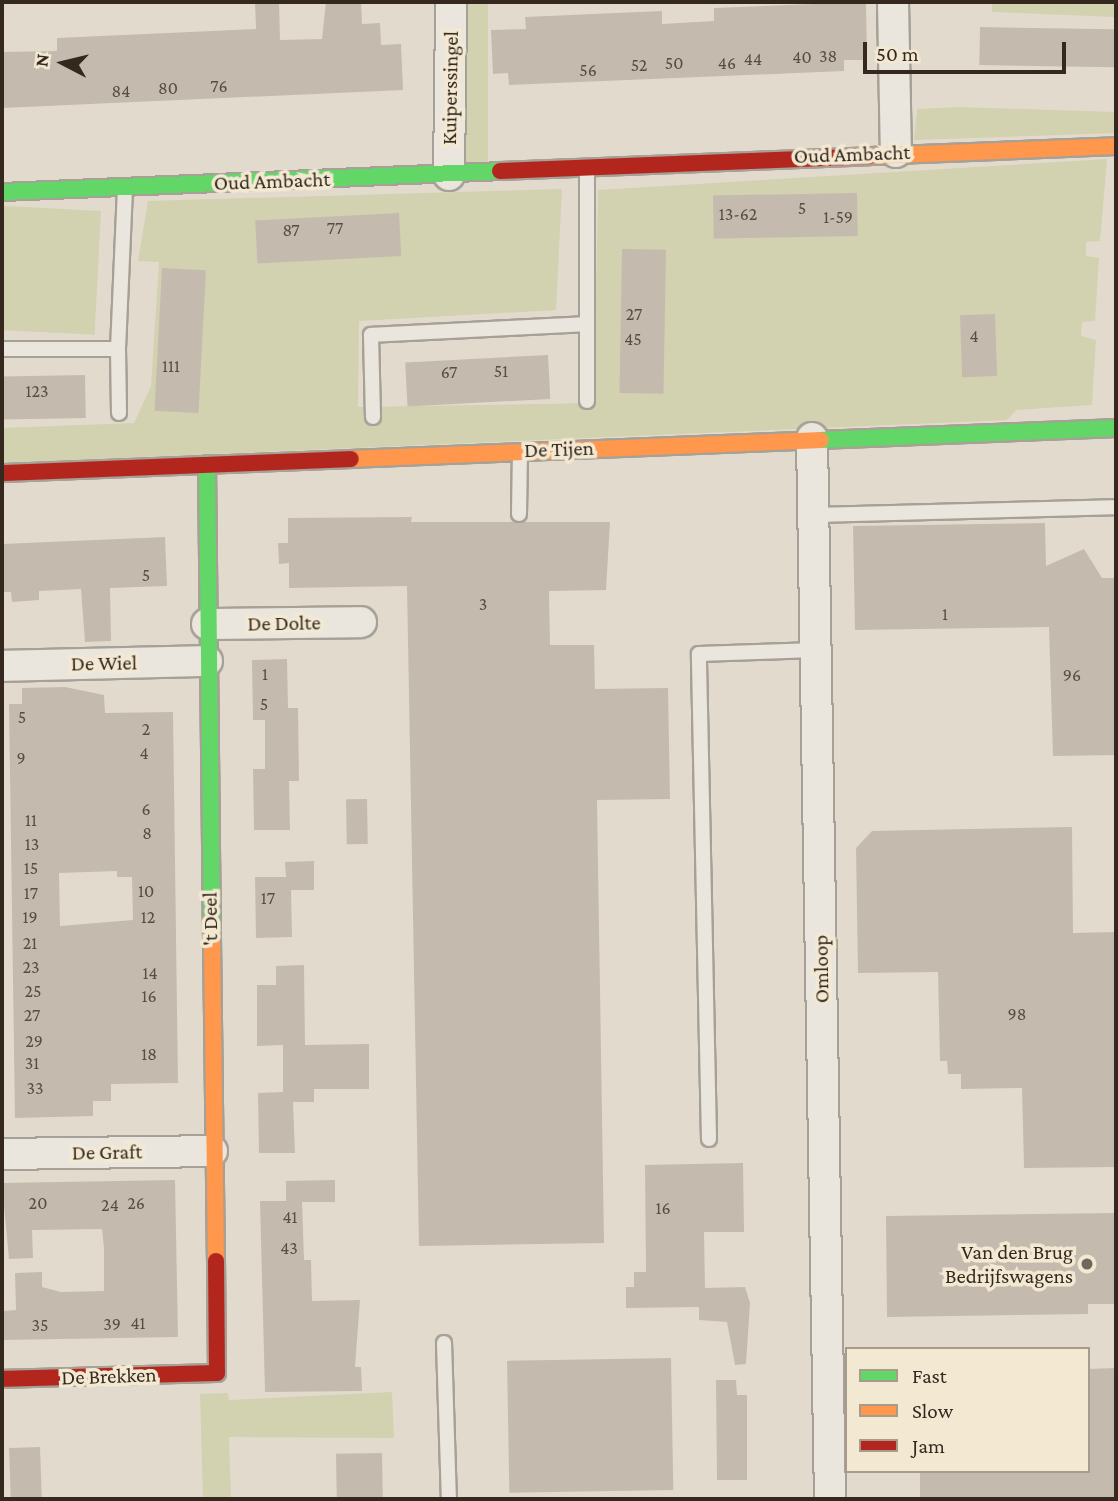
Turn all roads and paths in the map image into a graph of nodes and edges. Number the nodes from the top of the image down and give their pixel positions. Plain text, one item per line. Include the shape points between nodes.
1 (451, 2) edge
2 (893, 2) edge
3 (1116, 146) edge
4 (896, 152) junction
5 (587, 165) junction
6 (449, 174) junction
7 (125, 184) junction
8 (2, 192) edge
9 (587, 324) junction
10 (2, 349) edge
11 (118, 349) junction
12 (587, 401) dead end
13 (118, 413) dead end
14 (373, 417) dead end
15 (1116, 428) edge
16 (812, 438) junction
17 (520, 451) junction
18 (207, 464) junction
19 (2, 472) edge
20 (1116, 507) edge
21 (519, 514) dead end
22 (813, 514) junction
23 (361, 622) dead end
24 (207, 624) junction
25 (816, 650) junction
26 (207, 661) junction
27 (2, 666) edge
28 (709, 1139) dead end
29 (212, 1151) junction
30 (2, 1154) edge
31 (444, 1343) dead end
32 (217, 1373) joint
33 (2, 1379) edge
34 (449, 1499) edge
35 (830, 1499) edge

1 - 6 street, Kuiperssingel
2 - 4 street
3 - 4 street, Oud Ambacht
4 - 5 street, Oud Ambacht
5 - 6 street, Oud Ambacht
5 - 9 lane
6 - 7 street, Oud Ambacht
7 - 8 street, Oud Ambacht
7 - 11 lane
9 - 12 lane
9 - 14 lane via 370,335
10 - 11 lane
11 - 13 lane
15 - 16 street, De Tijen
16 - 17 street, De Tijen
16 - 22 street, Omloop
17 - 18 street, De Tijen
17 - 21 lane
18 - 19 street, De Tijen
18 - 24 street, 't Deel
20 - 22 lane
22 - 25 street, Omloop
23 - 24 street, De Dolte
24 - 26 street, 't Deel
25 - 28 lane via 699,654
25 - 35 street, Omloop
26 - 27 street, De Wiel
26 - 29 street, 't Deel
29 - 30 street, De Graft
29 - 32 street, 't Deel
31 - 34 lane
32 - 33 street, De Brekken

